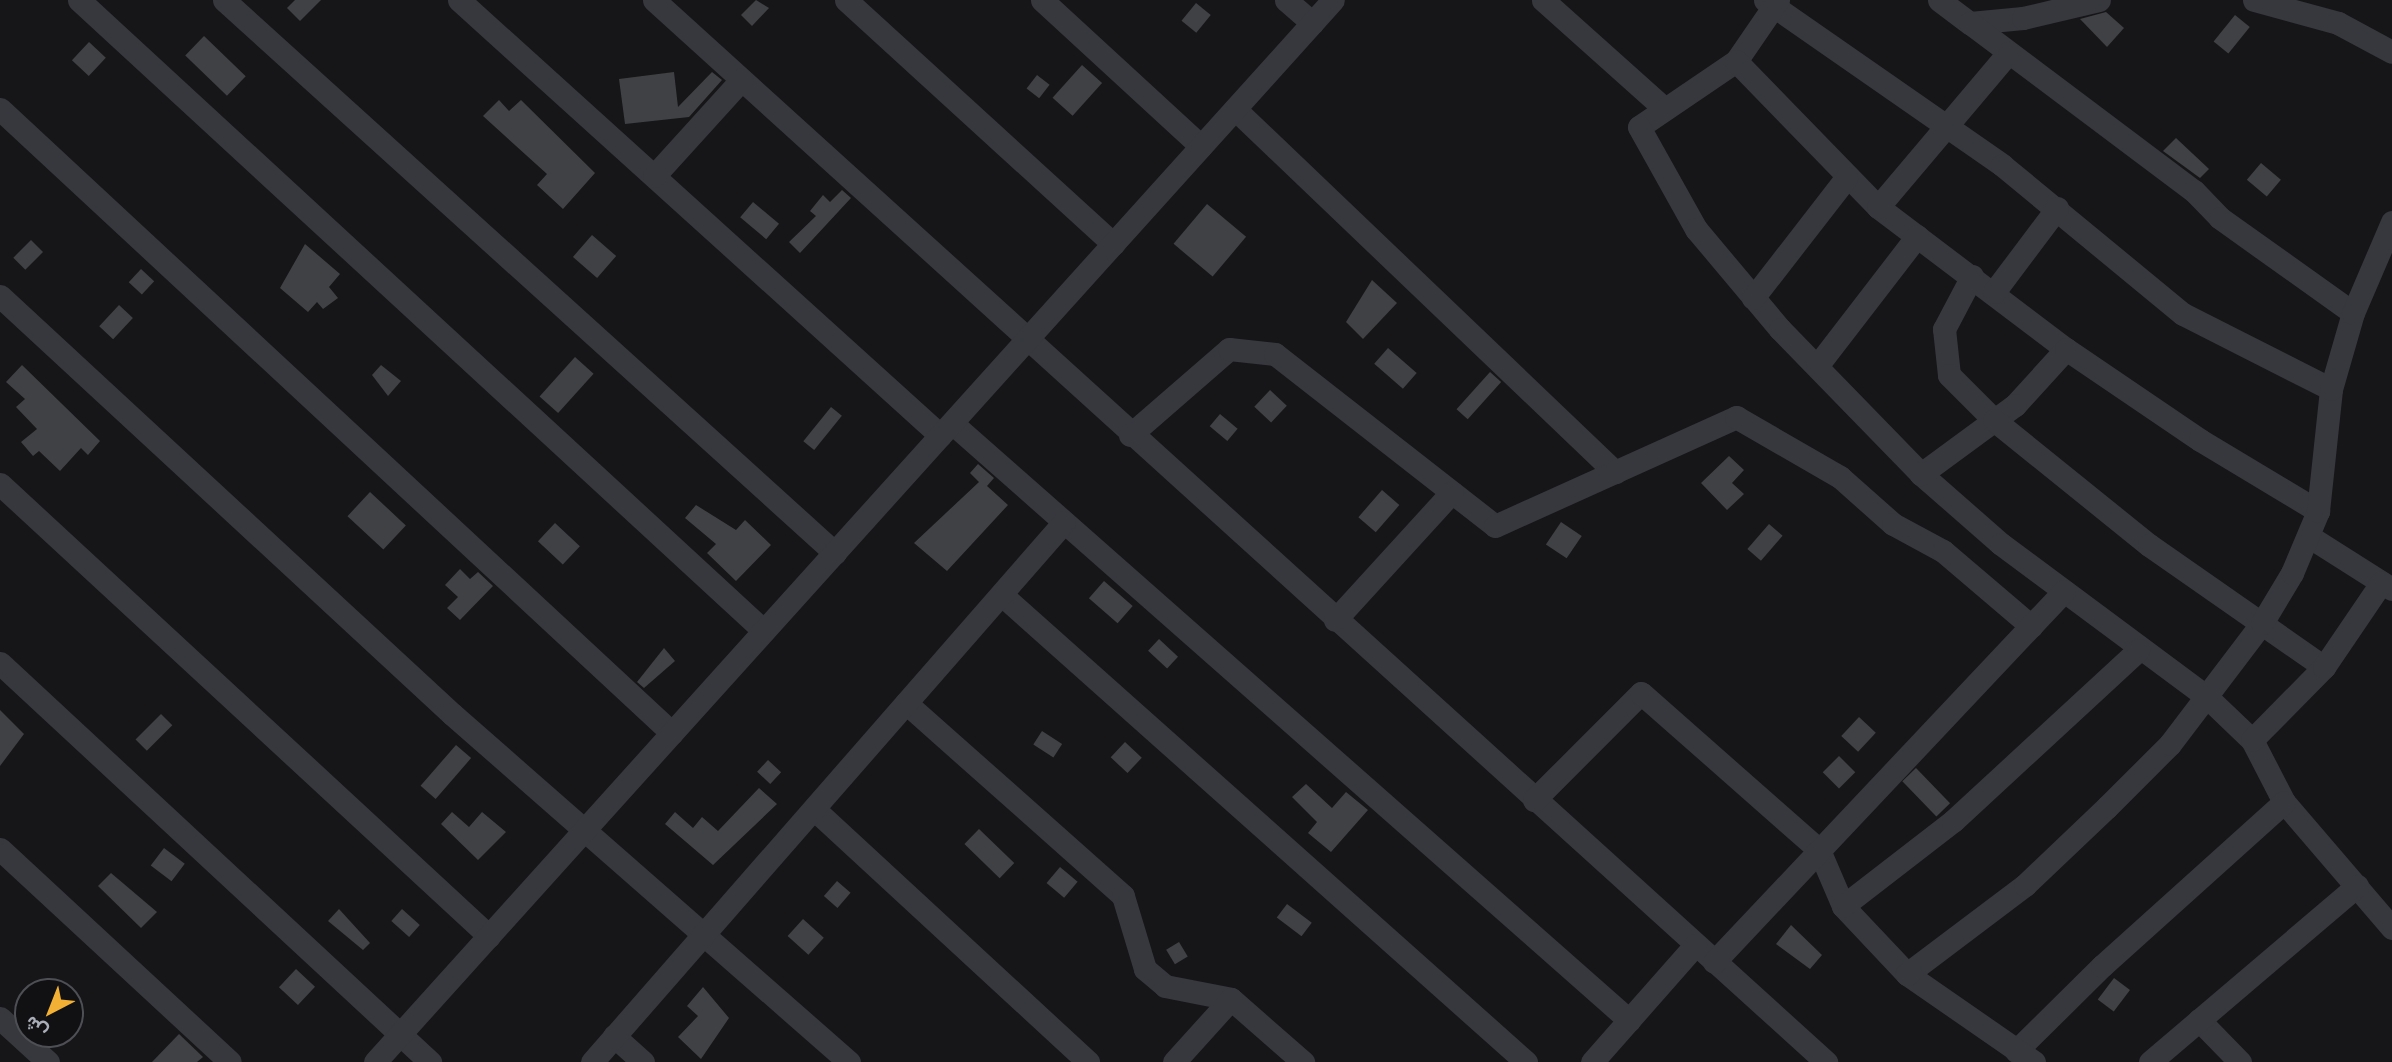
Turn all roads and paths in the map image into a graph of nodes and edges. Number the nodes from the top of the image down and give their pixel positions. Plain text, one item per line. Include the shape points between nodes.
1 (79, 0) edge
2 (224, 0) edge
3 (459, 0) edge
4 (654, 0) edge
5 (846, 0) edge
6 (1042, 0) edge
7 (1286, 0) edge
8 (1333, 0) edge
9 (1543, 0) edge
10 (1939, 0) edge
11 (2254, 0) edge
12 (2085, 1) edge
13 (1772, 2) edge
14 (1312, 23) junction
15 (1970, 23) junction
16 (2392, 52) edge
17 (2008, 53) junction
18 (1736, 61) junction
19 (741, 80) junction
20 (1664, 108) junction
21 (0, 109) edge
22 (1235, 109) junction
23 (1944, 123) junction
24 (1201, 146) junction
25 (653, 176) junction
26 (1846, 178) junction
27 (1878, 207) junction
28 (2057, 208) junction
29 (2392, 222) edge
30 (1917, 236) junction
31 (1113, 244) junction
32 (1972, 276) junction
33 (1994, 292) junction
34 (0, 296) edge
35 (1753, 298) junction
36 (2353, 313) junction
37 (1026, 341) junction
38 (2066, 349) junction
39 (1817, 366) junction
40 (2331, 389) junction
41 (1994, 420) junction
42 (946, 429) junction
43 (1130, 435) junction
44 (1615, 472) junction
45 (1921, 474) junction
46 (0, 484) edge
47 (1452, 492) junction
48 (2318, 511) junction
49 (1065, 522) junction
50 (2310, 537) junction
51 (835, 553) junction
52 (2387, 586) edge
53 (2064, 591) junction
54 (1002, 595) junction
55 (1335, 620) junction
56 (2262, 624) junction
57 (2031, 626) junction
58 (764, 631) junction
59 (2138, 650) junction
60 (0, 663) edge
61 (2324, 667) junction
62 (2207, 696) junction
63 (906, 703) junction
64 (672, 733) junction
65 (2252, 740) junction
66 (1534, 800) junction
67 (2284, 802) junction
68 (814, 809) junction
69 (584, 830) junction
70 (0, 849) edge
71 (1819, 850) junction
72 (2357, 886) junction
73 (1843, 906) junction
74 (2392, 928) edge
75 (704, 934) junction
76 (489, 936) junction
77 (1695, 944) junction
78 (1714, 962) junction
79 (1907, 974) junction
80 (1231, 999) junction
81 (0, 1018) edge
82 (1629, 1020) junction
83 (2199, 1020) junction
84 (400, 1034) junction
85 (614, 1036) junction
86 (2025, 1057) edge
87 (48, 1062) edge
88 (230, 1062) edge
89 (375, 1062) edge
90 (430, 1062) edge
91 (592, 1062) edge
92 (643, 1062) edge
93 (849, 1062) edge
94 (1088, 1062) edge
95 (1174, 1062) edge
96 (1303, 1062) edge
97 (1526, 1062) edge
98 (1592, 1062) edge
99 (1826, 1062) edge
100 (2150, 1062) edge
101 (2240, 1062) edge

1 - 58 street
2 - 51 street
3 - 25 street
4 - 19 street
5 - 31 street
6 - 24 street
7 - 14 street
8 - 14 street
9 - 20 street
10 - 15 street
11 - 16 street via 2338,23
12 - 15 street via 2023,18
13 - 18 street
13 - 23 street
14 - 22 street
15 - 17 street
17 - 23 street
17 - 36 street via 2194,191 2220,218
18 - 20 street
18 - 26 street
19 - 25 street
19 - 37 street
20 - 35 street via 1639,127 1696,229
21 - 64 street
22 - 24 street
22 - 44 street
23 - 27 street
23 - 28 street
24 - 31 street
25 - 42 street
26 - 27 street
26 - 35 street
27 - 30 street
28 - 33 street
28 - 40 street via 2183,314
29 - 36 street
30 - 32 street
30 - 39 street
31 - 37 street
32 - 33 street
32 - 41 street via 1946,320 1944,365
33 - 38 street
34 - 69 street
35 - 39 street
36 - 40 street
37 - 42 street
37 - 43 street
38 - 41 street via 2036,385
38 - 48 street via 2200,440
39 - 45 street
40 - 48 street
41 - 45 street
41 - 56 street via 2149,545
42 - 49 street
42 - 51 street
43 - 47 street via 1229,349 1275,354
43 - 55 street
44 - 47 street via 1496,526
44 - 57 street via 1736,416 1840,477 1893,524 1943,551
45 - 53 street
46 - 76 street
47 - 55 street
48 - 50 street
49 - 54 street
49 - 82 street
50 - 52 street
50 - 56 street
51 - 58 street
52 - 61 street
53 - 57 street
53 - 59 street
54 - 63 street
54 - 97 street
55 - 66 street
56 - 61 street
56 - 62 street
57 - 71 street
58 - 64 street
59 - 62 street
59 - 73 street via 1952,821
60 - 84 street
61 - 65 street
62 - 65 street
62 - 79 street via 2170,744 2025,885
63 - 68 street
63 - 80 street via 1123,896 1145,969 1165,986
64 - 69 street
65 - 67 street
66 - 71 street via 1640,693
66 - 77 street
67 - 72 street
67 - 86 street via 2102,965
68 - 75 street
68 - 94 street
69 - 75 street
69 - 76 street
70 - 88 street
71 - 73 street
71 - 78 street
72 - 74 street
72 - 83 street
73 - 79 street
75 - 85 street
75 - 93 street
76 - 84 street
77 - 78 street
77 - 82 street
78 - 99 street
79 - 86 street
80 - 95 street
80 - 96 street
81 - 87 street
82 - 98 street
83 - 100 street
83 - 101 street
84 - 89 street
84 - 90 street
85 - 91 street
85 - 92 street

